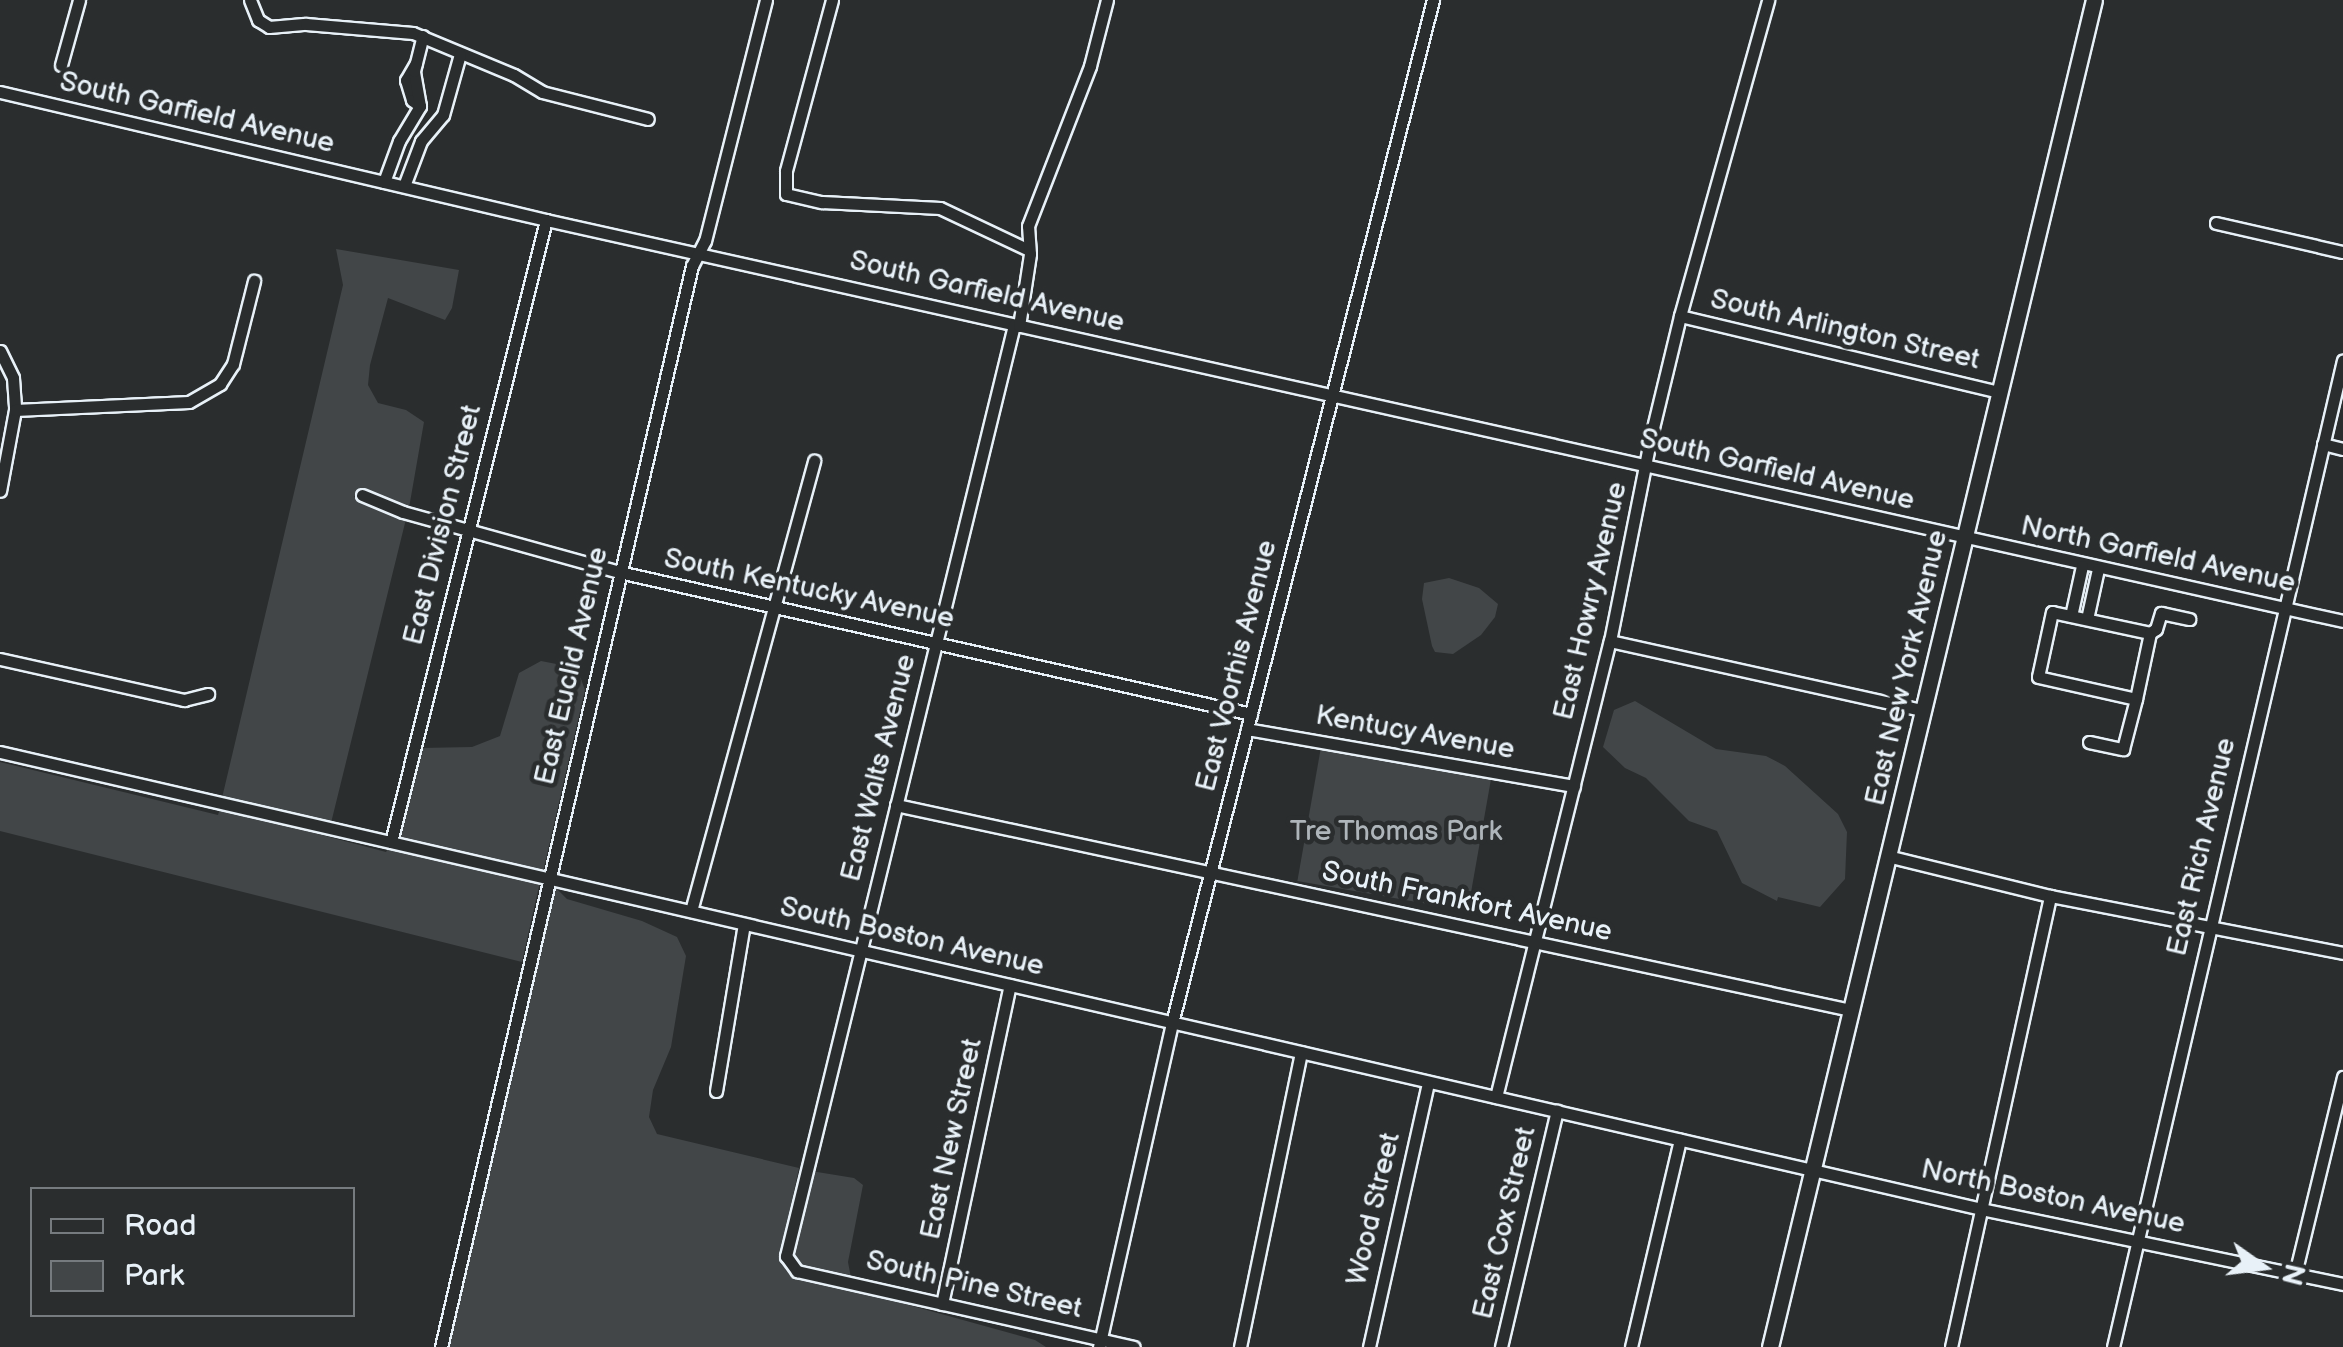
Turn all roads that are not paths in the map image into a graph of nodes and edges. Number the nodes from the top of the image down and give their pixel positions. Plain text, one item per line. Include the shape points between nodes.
1 (79, 0) edge
2 (250, 0) edge
3 (766, 0) edge
4 (832, 0) edge
5 (1433, 0) edge
6 (1768, 0) edge
7 (2094, 0) edge
8 (1104, 2) edge
9 (423, 36) junction
10 (460, 54) junction
11 (61, 65) dead end
12 (0, 92) edge
13 (648, 120) dead end
14 (384, 182) junction
15 (404, 186) junction
16 (546, 220) junction
17 (2216, 223) dead end
18 (1030, 250) junction
19 (2343, 252) edge
20 (699, 253) junction
21 (254, 281) dead end
22 (1680, 316) junction
23 (1017, 325) junction
24 (0, 350) edge
25 (2343, 360) edge
26 (1998, 392) junction
27 (1332, 395) junction
28 (15, 410) junction
29 (2323, 444) junction
30 (2343, 449) edge
31 (814, 461) dead end
32 (1647, 465) junction
33 (0, 491) edge
34 (362, 495) dead end
35 (467, 530) junction
36 (1963, 539) junction
37 (2082, 566) junction
38 (2098, 569) junction
39 (619, 572) junction
40 (772, 607) junction
41 (2284, 608) junction
42 (2071, 616) junction
43 (2087, 619) junction
44 (2189, 619) dead end
45 (2343, 621) edge
46 (2150, 633) junction
47 (1610, 641) junction
48 (936, 642) junction
49 (0, 659) edge
50 (208, 694) dead end
51 (2136, 700) junction
52 (1922, 710) junction
53 (1251, 714) junction
54 (1248, 728) junction
55 (2089, 742) dead end
56 (0, 752) edge
57 (1574, 786) junction
58 (896, 805) junction
59 (392, 842) junction
60 (1888, 856) junction
61 (1211, 872) junction
62 (548, 878) junction
63 (2050, 896) junction
64 (691, 912) junction
65 (744, 924) junction
66 (2210, 926) junction
67 (1534, 942) junction
68 (859, 950) junction
69 (2343, 954) edge
70 (1010, 985) junction
71 (1850, 1010) junction
72 (1172, 1023) junction
73 (1301, 1052) junction
74 (2343, 1077) edge
75 (1428, 1082) junction
76 (716, 1091) dead end
77 (1496, 1098) junction
78 (1557, 1112) junction
79 (1680, 1140) junction
80 (1812, 1170) junction
81 (1981, 1209) junction
82 (2135, 1239) junction
83 (804, 1272) joint
84 (2295, 1274) junction
85 (2343, 1284) edge
86 (942, 1304) junction
87 (1100, 1343) edge
88 (441, 1347) edge
89 (1134, 1347) edge
90 (1240, 1347) edge
91 (1369, 1347) edge
92 (1502, 1347) edge
93 (1630, 1347) edge
94 (1770, 1347) edge
95 (1951, 1347) edge
96 (2113, 1347) edge

1 - 11 street
2 - 9 street via 269,28 306,24
3 - 20 street, East Euclid Avenue
4 - 18 street via 786,171 786,194 940,208
5 - 27 street, East Voorhis Avenue
6 - 22 street, East Howry Avenue
7 - 26 main road, East New York Avenue
8 - 18 street, East Walts Avenue via 1090,66 1037,193
9 - 10 street
9 - 14 street via 416,63 420,106
10 - 13 street via 562,98
10 - 15 street via 444,115 421,141
12 - 14 street, South Garfield Avenue
14 - 15 street, South Garfield Avenue
15 - 16 street, South Garfield Avenue
16 - 20 street, South Garfield Avenue
16 - 35 street, East Division Street
17 - 19 street
18 - 23 street, East Walts Avenue
20 - 23 street, South Garfield Avenue
20 - 39 street, East Euclid Avenue
21 - 28 street via 234,364 220,384 189,402
22 - 26 street, South Arlington Street
22 - 32 street, East Howry Avenue
23 - 27 street, South Garfield Avenue
23 - 48 street, East Walts Avenue
24 - 28 street via 13,378
25 - 29 street, East Rich Avenue
26 - 36 main road, East New York Avenue
27 - 32 street, South Garfield Avenue
27 - 53 street, East Voorhis Avenue
28 - 33 street
29 - 30 street
29 - 41 street, East Rich Avenue
31 - 40 street
32 - 36 street, South Garfield Avenue
32 - 47 street, East Howry Avenue
34 - 35 street, South Kentucky Avenue
35 - 39 street, South Kentucky Avenue
35 - 59 street, East Division Street
36 - 37 street, North Garfield Avenue
36 - 52 main road, East New York Avenue
37 - 38 street, North Garfield Avenue
37 - 42 street
38 - 41 street, North Garfield Avenue
38 - 43 street
39 - 40 street, South Kentucky Avenue
39 - 62 street, East Euclid Avenue
40 - 48 street, South Kentucky Avenue
40 - 64 street
41 - 45 street, North Garfield Avenue
41 - 66 street, East Rich Avenue
42 - 43 street
42 - 51 street via 2052,612 2038,677
43 - 46 street
44 - 46 street via 2160,613
46 - 51 street
47 - 52 street
47 - 57 street, East Howry Avenue
48 - 53 street, South Kentucky Avenue
48 - 58 street, East Walts Avenue
49 - 50 street via 184,700
51 - 55 street via 2123,749
52 - 60 main road, East New York Avenue
53 - 54 street, East Voorhis Avenue
54 - 57 street, Kentucy Avenue
54 - 61 street, East Voorhis Avenue
56 - 59 street, South Boston Avenue
57 - 67 street, East Howry Avenue
58 - 61 street, South Frankfort Avenue
58 - 68 street, East Walts Avenue
59 - 62 street, South Boston Avenue
60 - 63 street
60 - 71 main road, East New York Avenue
61 - 67 street, South Frankfort Avenue
61 - 72 street, East Voorhis Avenue
62 - 64 street, South Boston Avenue
62 - 88 street, East Euclid Avenue
63 - 66 street
63 - 81 street
64 - 65 street, South Boston Avenue
65 - 68 street, South Boston Avenue
65 - 76 street
66 - 69 street
66 - 82 street, East Rich Avenue
67 - 71 street, South Frankfort Avenue
67 - 77 street, East Howry Avenue
68 - 70 street, South Boston Avenue
68 - 83 street, East Walts Avenue via 786,1256
70 - 72 street, South Boston Avenue
70 - 86 street, East New Street
71 - 80 main road, East New York Avenue
72 - 73 street, South Boston Avenue
72 - 87 street, East Voorhis Avenue
73 - 75 street, South Boston Avenue
73 - 90 street
74 - 84 street
75 - 77 street, South Boston Avenue
75 - 91 street, Wood Street
77 - 78 street, South Boston Avenue
78 - 79 street, South Boston Avenue
78 - 92 street, East Cox Street
79 - 80 street, South Boston Avenue
79 - 93 street
80 - 81 street, North Boston Avenue
80 - 94 main road, East New York Avenue
81 - 82 street, North Boston Avenue
81 - 95 street
82 - 84 street, North Boston Avenue
82 - 96 street, East Rich Avenue
83 - 86 street, South Pine Street
84 - 85 street, North Boston Avenue
86 - 87 street, South Pine Street
87 - 89 street, South Pine Street

